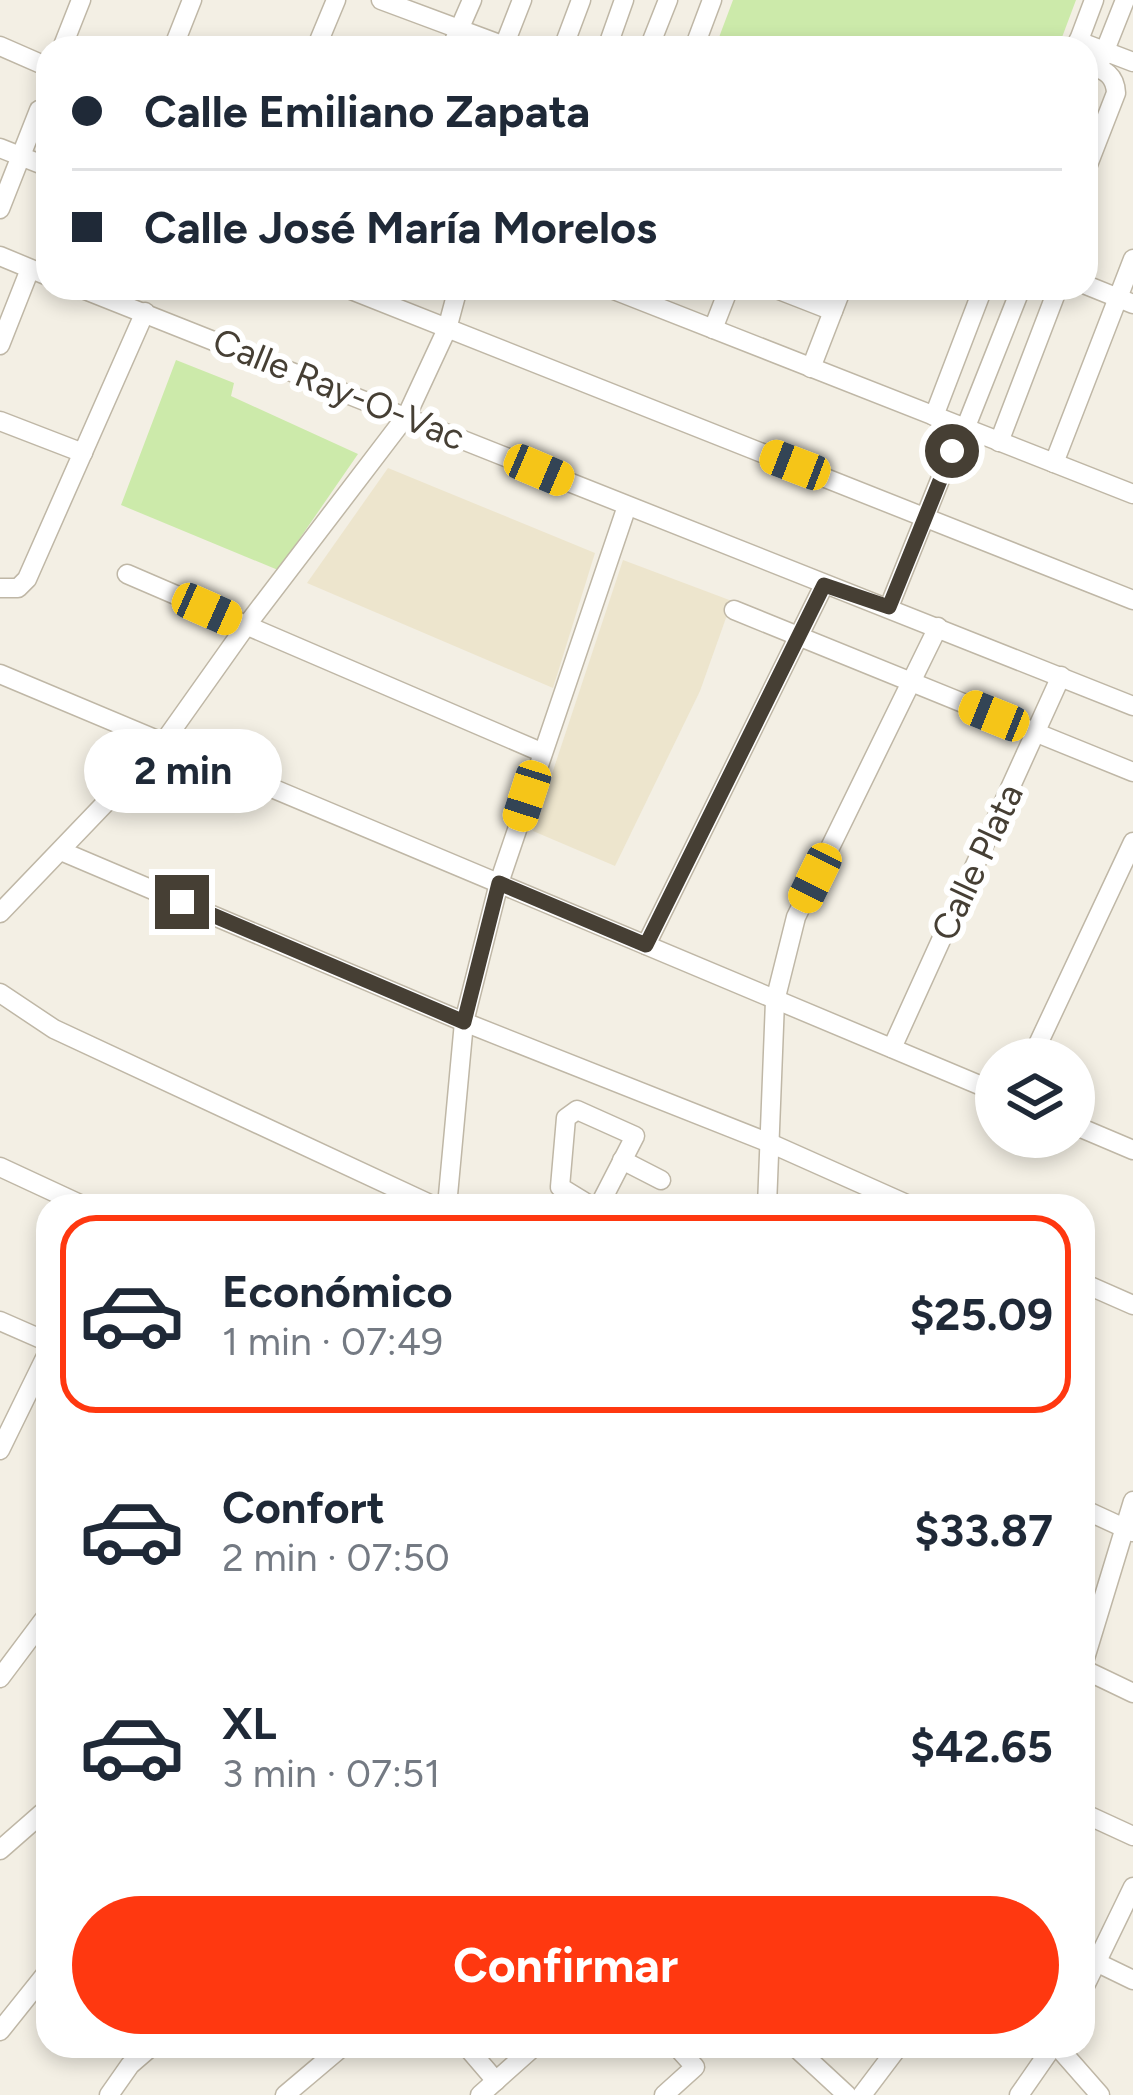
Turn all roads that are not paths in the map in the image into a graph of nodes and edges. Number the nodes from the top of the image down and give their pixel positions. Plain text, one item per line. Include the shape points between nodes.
1 (81, 0) edge
2 (192, 0) edge
3 (336, 0) edge
4 (381, 0) edge
5 (472, 0) edge
6 (522, 0) edge
7 (581, 0) edge
8 (624, 0) edge
9 (668, 0) edge
10 (712, 0) edge
11 (1094, 0) edge
12 (1125, 0) edge
13 (67, 36) edge
14 (178, 36) edge
15 (321, 36) edge
16 (449, 36) edge
17 (456, 36) edge
18 (511, 36) edge
19 (568, 36) edge
20 (611, 36) edge
21 (654, 36) edge
22 (698, 36) edge
23 (1080, 36) edge
24 (0, 46) edge
25 (1098, 57) edge
26 (1098, 61) edge
27 (36, 62) edge
28 (1133, 62) edge
29 (1098, 63) edge
30 (36, 118) edge
31 (1098, 139) edge
32 (0, 148) edge
33 (22, 157) junction
34 (36, 162) edge
35 (0, 208) edge
36 (0, 256) edge
37 (1133, 259) edge
38 (36, 272) edge
39 (36, 279) edge
40 (112, 300) edge
41 (376, 300) edge
42 (455, 300) edge
43 (640, 300) edge
44 (664, 300) edge
45 (724, 300) edge
46 (805, 300) edge
47 (837, 300) edge
48 (978, 300) edge
49 (1016, 300) edge
50 (1053, 300) edge
51 (1125, 301) edge
52 (661, 308) junction
53 (833, 311) junction
54 (145, 312) junction
55 (447, 329) junction
56 (713, 329) junction
57 (0, 345) edge
58 (812, 368) junction
59 (407, 416) junction
60 (934, 416) junction
61 (0, 422) edge
62 (964, 429) junction
63 (1000, 442) junction
64 (952, 451) dead end
65 (83, 453) junction
66 (1054, 463) junction
67 (1133, 494) edge
68 (627, 506) junction
69 (925, 517) junction
70 (127, 574) dead end
71 (824, 585) junction
72 (0, 588) edge
73 (1133, 601) edge
74 (889, 607) junction
75 (734, 610) dead end
76 (246, 626) junction
77 (938, 627) junction
78 (796, 635) junction
79 (0, 674) edge
80 (1061, 676) junction
81 (910, 682) junction
82 (1133, 706) edge
83 (1036, 733) junction
84 (163, 743) junction
85 (541, 752) junction
86 (1133, 772) edge
87 (1133, 842) edge
88 (61, 851) junction
89 (499, 883) junction
90 (0, 913) edge
91 (646, 945) junction
92 (0, 994) edge
93 (776, 1001) junction
94 (464, 1022) junction
95 (1041, 1038) edge
96 (892, 1048) junction
97 (975, 1083) edge
98 (1095, 1133) edge
99 (772, 1144) junction
100 (1132, 1147) edge
101 (622, 1160) junction
102 (0, 1167) edge
103 (661, 1180) dead end
104 (58, 1194) edge
105 (408, 1194) edge
106 (448, 1194) edge
107 (574, 1194) edge
108 (602, 1194) edge
109 (768, 1194) edge
110 (883, 1194) edge
111 (1095, 1288) edge
112 (1133, 1305) edge
113 (0, 1321) edge
114 (36, 1337) edge
115 (36, 1376) edge
116 (0, 1450) edge
117 (1133, 1501) edge
118 (1095, 1514) edge
119 (1130, 1530) edge
120 (1095, 1632) edge
121 (36, 1635) edge
122 (1095, 1673) edge
123 (0, 1678) edge
124 (1133, 1693) edge
125 (36, 1818) edge
126 (1095, 1819) edge
127 (1133, 1836) edge
128 (0, 1850) edge
129 (1133, 1887) edge
130 (1098, 1963) junction
131 (1095, 1968) edge
132 (1133, 1980) edge
133 (36, 1986) edge
134 (0, 2031) edge
135 (138, 2058) edge
136 (329, 2058) edge
137 (477, 2058) edge
138 (521, 2058) edge
139 (687, 2058) edge
140 (807, 2058) edge
141 (889, 2058) edge
142 (1046, 2058) edge
143 (1066, 2058) edge
144 (496, 2080) junction
145 (109, 2095) edge
146 (285, 2095) edge
147 (480, 2095) edge
148 (664, 2095) edge
149 (848, 2095) edge
150 (862, 2095) edge
151 (1019, 2095) edge
152 (1100, 2095) edge

1 - 13 street
2 - 14 street
3 - 15 street
4 - 16 street
5 - 17 street
6 - 18 street
7 - 19 street
8 - 20 street
9 - 21 street
10 - 22 street
11 - 23 street
12 - 25 street
24 - 27 street
26 - 28 street
29 - 31 street via 1116,93
30 - 33 street
32 - 33 street
33 - 34 street
33 - 35 street
36 - 38 street
37 - 51 street
39 - 57 street
40 - 54 street, Calle Ray-O-Vac
41 - 55 street
42 - 55 street
43 - 52 street
44 - 52 street
45 - 56 street
46 - 53 street
47 - 53 street
48 - 60 street
49 - 62 street
50 - 63 street
51 - 66 street
52 - 56 street
53 - 58 street
54 - 59 street, Calle Ray-O-Vac
54 - 65 street
55 - 59 street
55 - 69 street
56 - 58 street
58 - 60 street
59 - 68 street, Calle Ray-O-Vac
59 - 76 street
60 - 62 street
61 - 65 street
62 - 63 street
63 - 66 street
64 - 69 street
65 - 72 street via 27,579
66 - 67 street
68 - 71 street, Calle Ray-O-Vac
68 - 85 street
69 - 73 street
69 - 74 street
70 - 76 street
71 - 74 street, Calle Ray-O-Vac
71 - 78 street
74 - 77 street, Calle Ray-O-Vac
75 - 78 street
76 - 84 street
76 - 85 street
77 - 80 street, Calle Ray-O-Vac
77 - 81 street
78 - 81 street
78 - 91 street
79 - 84 street
80 - 82 street, Calle Ray-O-Vac
80 - 83 street, Calle Plata
81 - 83 street
81 - 93 street via 796,917
83 - 86 street
83 - 96 street, Calle Plata
84 - 88 street
84 - 89 street
85 - 89 street
87 - 95 street
88 - 90 street
88 - 94 street
89 - 91 street
89 - 94 street
91 - 93 street
92 - 105 street via 54,1029
93 - 96 street
93 - 99 street
94 - 99 street
94 - 106 street
96 - 97 street
98 - 100 street
99 - 109 street
99 - 110 street
101 - 103 street
101 - 107 street via 635,1136 571,1113 560,1186
101 - 108 street
102 - 104 street
111 - 112 street
113 - 114 street
115 - 116 street
117 - 119 street
118 - 119 street
119 - 120 street
121 - 123 street
122 - 124 street
125 - 128 street
126 - 127 street
129 - 130 street
130 - 131 street
130 - 132 street
133 - 134 street
135 - 145 street
136 - 146 street
137 - 144 street
138 - 144 street
139 - 148 street via 695,2067
140 - 149 street
141 - 150 street
142 - 151 street
143 - 152 street
144 - 147 street

